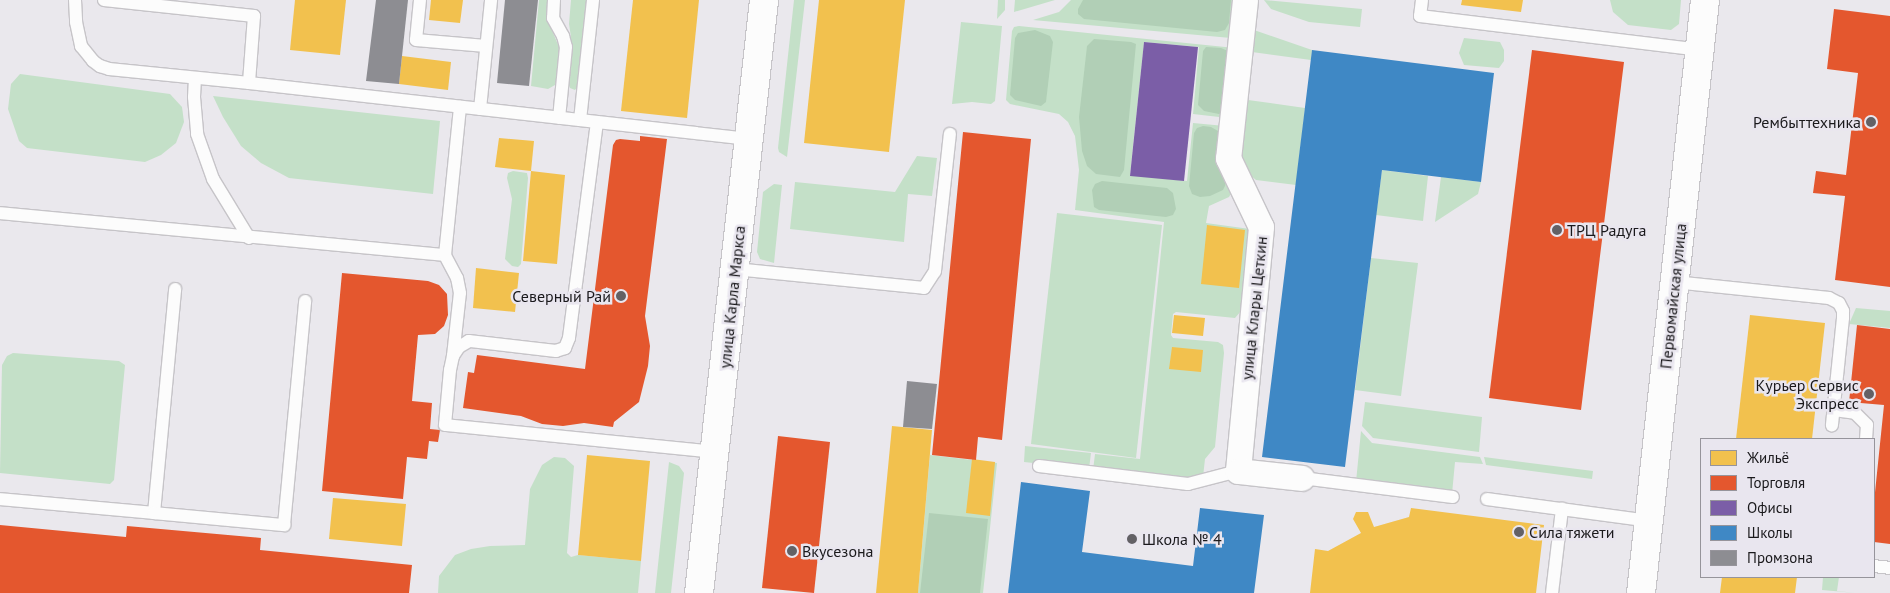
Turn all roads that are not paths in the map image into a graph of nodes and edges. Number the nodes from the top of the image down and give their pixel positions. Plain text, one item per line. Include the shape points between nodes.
1 (75, 0) edge
2 (104, 0) edge
3 (420, 0) edge
4 (491, 0) edge
5 (554, 0) edge
6 (593, 0) edge
7 (764, 0) edge
8 (1245, 0) edge
9 (1422, 0) edge
10 (1705, 0) edge
11 (486, 46) junction
12 (1700, 50) junction
13 (195, 78) junction
14 (249, 83) junction
15 (460, 107) junction
16 (480, 109) junction
17 (559, 118) junction
18 (580, 120) junction
19 (597, 122) junction
20 (950, 134) dead end
21 (749, 139) junction
22 (0, 213) edge
23 (249, 238) junction
24 (445, 255) junction
25 (735, 269) junction
26 (1674, 282) junction
27 (175, 289) dead end
28 (305, 301) dead end
29 (453, 356) junction
30 (1834, 410) junction
31 (1832, 425) dead end
32 (1866, 438) edge
33 (715, 452) junction
34 (1039, 466) dead end
35 (1238, 470) junction
36 (1302, 478) joint
37 (1453, 497) dead end
38 (0, 499) edge
39 (1486, 499) dead end
40 (1562, 509) junction
41 (154, 513) junction
42 (1649, 521) junction
43 (1875, 566) edge
44 (1890, 568) edge
45 (699, 593) edge
46 (1552, 593) edge
47 (1641, 593) edge

1 - 13 lane via 82,46 100,66
2 - 14 lane via 254,16
3 - 11 lane via 416,40
4 - 11 lane
5 - 17 lane via 553,18 566,47
6 - 18 lane
7 - 21 street, улица Карла Маркса
8 - 35 street, улица Клары Цеткин via 1228,158 1261,228
9 - 12 lane via 1420,16
10 - 12 street, Первомайская улица
11 - 16 lane
12 - 26 street, Первомайская улица
13 - 14 lane
13 - 23 lane via 197,134 213,179
14 - 15 lane
15 - 16 lane
15 - 24 lane
16 - 17 lane
17 - 18 lane
18 - 19 lane
19 - 21 lane
19 - 29 lane via 569,338 565,348 556,351 470,341 459,347
20 - 25 lane via 935,271 924,288
21 - 25 street, улица Карла Маркса
22 - 23 lane
23 - 24 lane
24 - 29 lane via 460,292
25 - 33 street, улица Карла Маркса
26 - 30 lane via 1829,298 1839,303 1843,318
26 - 42 street, Первомайская улица
27 - 41 lane
28 - 41 lane via 284,525
29 - 33 lane via 445,425
30 - 31 lane
30 - 32 lane via 1855,413 1867,425
33 - 45 street, улица Карла Маркса
34 - 35 lane via 1188,484
35 - 36 street
36 - 37 lane
38 - 41 lane
39 - 40 lane
40 - 42 lane
40 - 46 lane
42 - 47 street, Первомайская улица
43 - 44 lane

